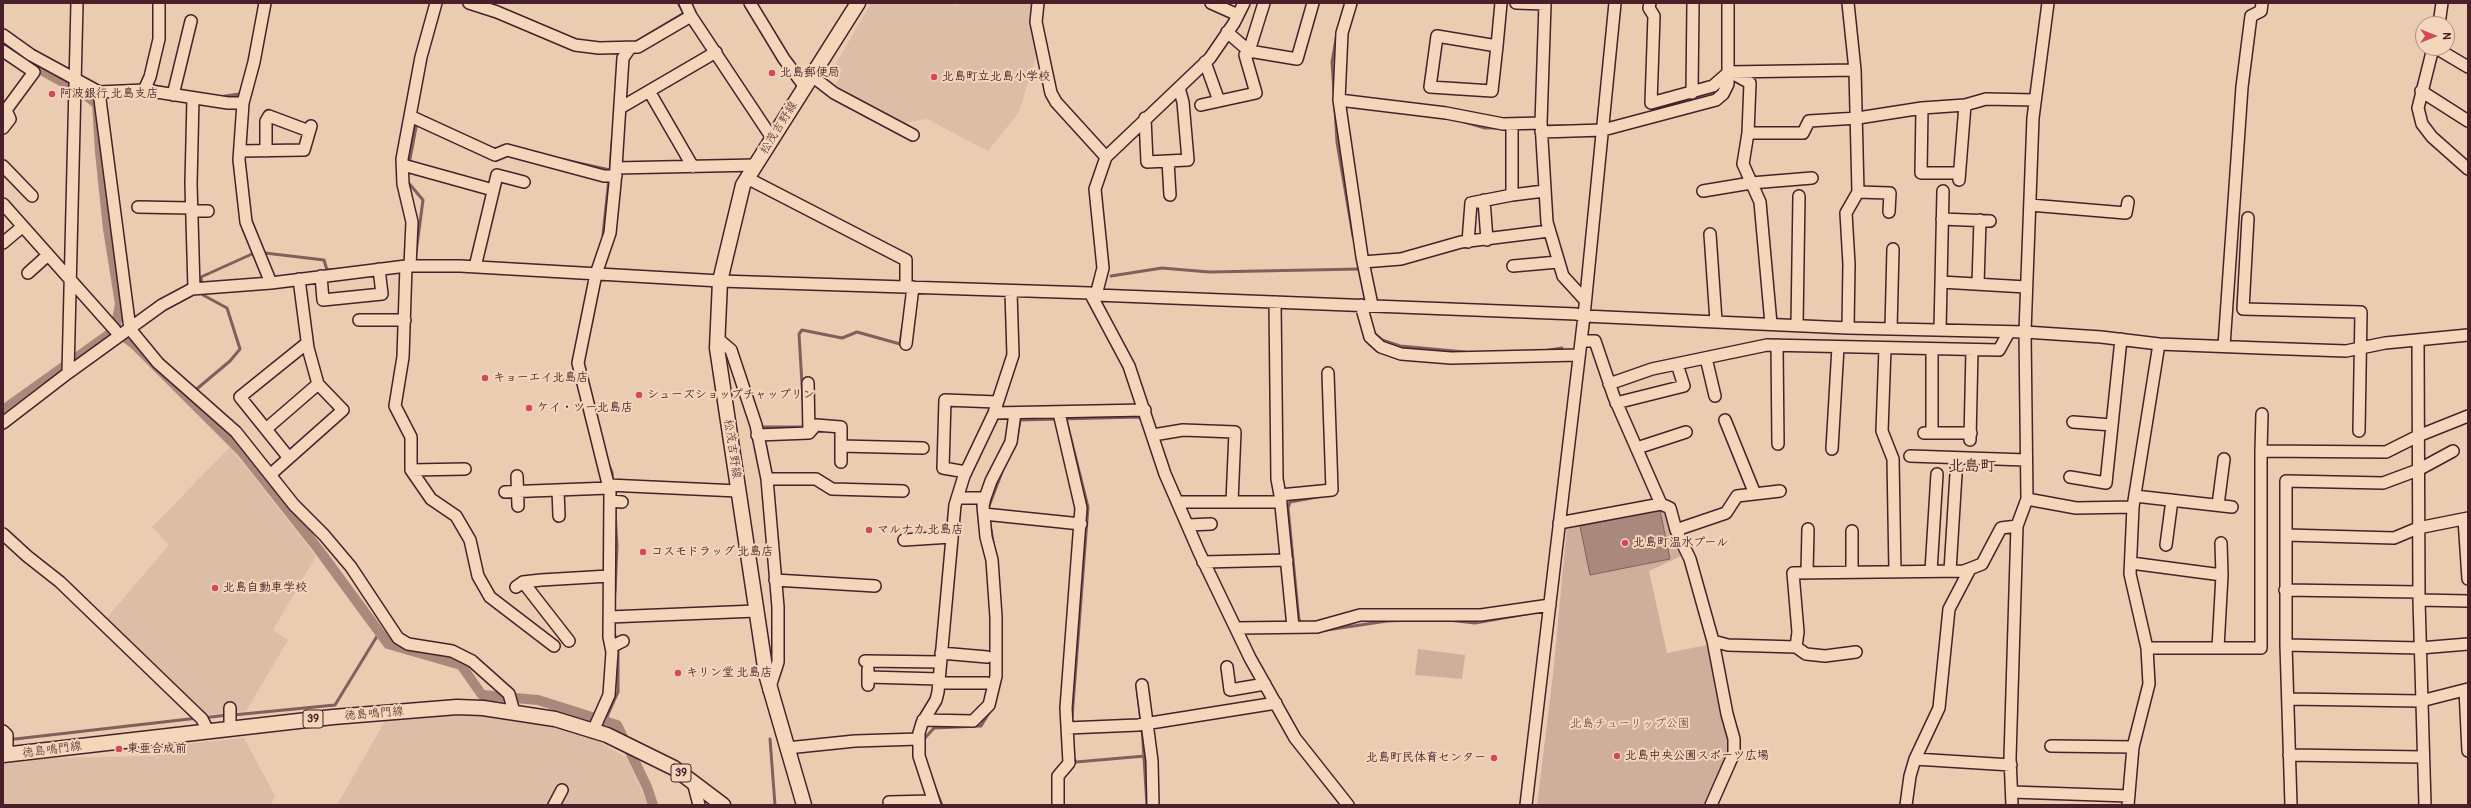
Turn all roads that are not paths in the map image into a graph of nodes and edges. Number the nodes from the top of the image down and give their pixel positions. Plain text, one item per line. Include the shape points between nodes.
1 (70, 3) edge
2 (77, 3) edge
3 (159, 3) edge
4 (265, 3) edge
5 (436, 3) edge
6 (469, 3) edge
7 (685, 3) edge
8 (750, 3) edge
9 (858, 3) edge
10 (1038, 3) edge
11 (1211, 3) edge
12 (1244, 3) edge
13 (1264, 3) edge
14 (1313, 3) edge
15 (1351, 3) edge
16 (1501, 3) edge
17 (1516, 3) edge
18 (1615, 3) edge
19 (1650, 3) edge
20 (1693, 3) edge
21 (1728, 3) edge
22 (1848, 3) edge
23 (2048, 3) edge
24 (2262, 3) edge
25 (2442, 3) edge
26 (499, 8) edge
27 (1238, 15) junction
28 (691, 16) junction
29 (2441, 16) edge
30 (191, 21) dead end
31 (1227, 32) junction
32 (76, 34) junction
33 (3, 35) edge
34 (1497, 46) junction
35 (630, 48) junction
36 (3, 51) edge
37 (1250, 51) junction
38 (716, 52) junction
39 (2432, 56) edge
40 (2448, 56) edge
41 (1205, 62) junction
42 (2468, 67) edge
43 (1855, 70) junction
44 (1729, 72) junction
45 (74, 79) junction
46 (809, 81) junction
47 (1179, 88) junction
48 (144, 90) junction
49 (649, 91) junction
50 (2421, 91) junction
51 (99, 92) junction
52 (1692, 92) junction
53 (173, 95) junction
54 (193, 98) junction
55 (1339, 100) junction
56 (2035, 100) junction
57 (1219, 101) junction
58 (243, 103) junction
59 (1201, 105) dead end
60 (1965, 105) junction
61 (620, 108) junction
62 (1922, 108) junction
63 (410, 116) junction
64 (1145, 118) junction
65 (1858, 118) junction
66 (7, 119) edge
67 (2468, 121) edge
68 (1541, 127) junction
69 (1512, 128) junction
70 (1603, 130) junction
71 (1748, 133) junction
72 (913, 135) dead end
73 (772, 138) junction
74 (266, 150) junction
75 (240, 151) junction
76 (1106, 157) junction
77 (1168, 161) junction
78 (403, 164) junction
79 (756, 165) junction
80 (3, 166) edge
81 (693, 167) junction
82 (2468, 169) edge
83 (616, 172) junction
84 (747, 178) junction
85 (1812, 178) dead end
86 (524, 182) dead end
87 (1751, 183) junction
88 (493, 190) junction
89 (1544, 191) junction
90 (1703, 191) dead end
91 (1943, 191) dead end
92 (1858, 192) junction
93 (1170, 195) dead end
94 (1512, 195) junction
95 (32, 196) dead end
96 (1799, 196) dead end
97 (1484, 200) junction
98 (2128, 202) dead end
99 (3, 204) edge
100 (2030, 205) junction
101 (138, 207) dead end
102 (192, 209) junction
103 (208, 211) dead end
104 (1890, 212) dead end
105 (2248, 218) dead end
106 (1942, 219) junction
107 (22, 226) junction
108 (1549, 231) junction
109 (1710, 234) dead end
110 (1487, 240) junction
111 (1468, 242) junction
112 (3, 243) edge
113 (1893, 249) dead end
114 (48, 255) junction
115 (1363, 262) junction
116 (1558, 262) junction
117 (408, 266) junction
118 (1513, 266) dead end
119 (475, 267) junction
120 (379, 269) junction
121 (28, 272) dead end
122 (596, 274) junction
123 (321, 276) junction
124 (299, 279) junction
125 (72, 281) junction
126 (720, 281) junction
127 (1941, 282) junction
128 (271, 283) junction
129 (1978, 284) junction
130 (910, 287) junction
131 (2026, 287) junction
132 (194, 289) junction
133 (1011, 292) junction
134 (1093, 294) junction
135 (1584, 299) junction
136 (1275, 302) junction
137 (1366, 305) junction
138 (1584, 316) junction
139 (360, 320) dead end
140 (405, 320) junction
141 (1716, 322) junction
142 (1771, 324) junction
143 (1797, 326) junction
144 (1848, 328) junction
145 (130, 329) junction
146 (1890, 329) junction
147 (115, 330) dead end
148 (1940, 330) junction
149 (2009, 332) junction
150 (2025, 332) junction
151 (2468, 335) edge
152 (717, 338) junction
153 (2121, 339) junction
154 (1581, 341) junction
155 (2418, 341) junction
156 (307, 343) junction
157 (906, 344) dead end
158 (2159, 344) junction
159 (1777, 345) junction
160 (2224, 346) junction
161 (1838, 347) junction
162 (1885, 348) junction
163 (2361, 348) junction
164 (1932, 349) junction
165 (1972, 350) junction
166 (1579, 355) junction
167 (1706, 358) junction
168 (1677, 364) junction
169 (68, 373) junction
170 (1328, 373) dead end
171 (318, 384) junction
172 (808, 384) dead end
173 (1610, 384) junction
174 (1715, 396) dead end
175 (997, 402) junction
176 (1616, 402) junction
177 (1146, 410) junction
178 (994, 413) junction
179 (1016, 413) junction
180 (1059, 413) junction
181 (2262, 414) dead end
182 (2468, 416) edge
183 (1725, 420) dead end
184 (2073, 422) dead end
185 (3, 423) edge
186 (2112, 425) junction
187 (266, 429) junction
188 (2359, 431) dead end
189 (1686, 432) dead end
190 (809, 434) junction
191 (757, 435) junction
192 (1153, 435) junction
193 (2418, 436) junction
194 (1778, 444) dead end
195 (841, 446) junction
196 (923, 448) dead end
197 (1637, 448) junction
198 (1832, 449) dead end
199 (2261, 451) junction
200 (2453, 451) dead end
201 (1910, 456) dead end
202 (289, 458) junction
203 (1958, 458) junction
204 (2224, 459) dead end
205 (2026, 460) junction
206 (841, 462) dead end
207 (465, 469) dead end
208 (411, 470) junction
209 (2418, 470) junction
210 (966, 472) junction
211 (271, 474) junction
212 (1937, 474) dead end
213 (517, 476) dead end
214 (2070, 477) dead end
215 (767, 479) junction
216 (612, 486) junction
217 (558, 490) junction
218 (738, 491) junction
219 (903, 491) dead end
220 (1780, 491) dead end
221 (505, 492) dead end
222 (517, 492) junction
223 (1755, 494) junction
224 (2135, 496) junction
225 (957, 498) junction
226 (985, 498) junction
227 (1281, 499) junction
228 (2027, 499) junction
229 (2172, 500) junction
230 (610, 501) junction
231 (622, 502) dead end
232 (1178, 502) junction
233 (1232, 502) junction
234 (1661, 504) junction
235 (2218, 505) junction
236 (518, 506) dead end
237 (2133, 507) junction
238 (2232, 507) dead end
239 (984, 514) junction
240 (559, 516) dead end
241 (2466, 518) edge
242 (1559, 523) junction
243 (1081, 524) junction
244 (1211, 524) dead end
245 (1188, 525) junction
246 (2017, 526) junction
247 (2418, 528) junction
248 (1808, 529) dead end
249 (1676, 530) junction
250 (1852, 531) dead end
251 (3, 534) edge
252 (2286, 535) junction
253 (952, 537) junction
254 (904, 540) dead end
255 (2221, 543) dead end
256 (2166, 545) dead end
257 (1287, 560) junction
258 (1203, 562) junction
259 (2131, 563) junction
260 (1970, 568) junction
261 (1931, 571) junction
262 (1950, 571) junction
263 (1807, 572) junction
264 (1852, 572) junction
265 (1895, 572) junction
266 (2222, 575) junction
267 (609, 576) junction
268 (2468, 579) edge
269 (775, 580) junction
270 (875, 586) dead end
271 (2285, 590) junction
272 (2419, 596) junction
273 (2468, 601) edge
274 (1550, 605) junction
275 (756, 611) junction
276 (609, 617) junction
277 (1293, 627) junction
278 (1236, 628) junction
279 (569, 641) dead end
280 (623, 641) dead end
281 (1713, 641) junction
282 (2286, 644) junction
283 (2468, 644) edge
284 (554, 646) dead end
285 (611, 647) junction
286 (1796, 647) junction
287 (2146, 648) junction
288 (2218, 648) junction
289 (2420, 648) junction
290 (1856, 652) dead end
291 (987, 657) dead end
292 (941, 658) junction
293 (1227, 667) dead end
294 (939, 681) junction
295 (987, 683) dead end
296 (1265, 684) junction
297 (1142, 685) dead end
298 (2466, 689) edge
299 (770, 690) junction
300 (2289, 699) junction
301 (2421, 701) junction
302 (1276, 703) junction
303 (230, 708) dead end
304 (514, 712) junction
305 (923, 720) junction
306 (1143, 725) junction
307 (1068, 728) junction
308 (230, 729) junction
309 (3, 731) edge
310 (208, 731) junction
311 (593, 731) junction
312 (919, 739) junction
313 (2051, 746) dead end
314 (2133, 747) junction
315 (787, 748) junction
316 (2468, 751) edge
317 (5, 755) edge
318 (2289, 755) junction
319 (2423, 756) junction
320 (1915, 759) junction
321 (2011, 765) junction
322 (693, 782) junction
323 (562, 790) dead end
324 (2012, 792) junction
325 (2129, 800) edge
326 (889, 802) dead end
327 (933, 803) edge
328 (554, 805) edge
329 (699, 805) edge
330 (723, 805) edge
331 (804, 805) edge
332 (1058, 805) edge
333 (1153, 805) edge
334 (1348, 805) edge
335 (1526, 805) edge
336 (1710, 805) edge
337 (1906, 805) edge
338 (2012, 805) edge
339 (2291, 805) edge
340 (2425, 805) edge

1 - 32 street
2 - 32 street
3 - 48 street via 159,39 150,77
4 - 58 street
5 - 63 street via 421,57
6 - 26 street
7 - 28 street
8 - 46 street via 784,59
9 - 46 main road, 松茂吉野線
10 - 76 street via 1036,22 1051,93 1056,102
11 - 27 street
12 - 27 street
13 - 37 street
14 - 37 street via 1297,59
15 - 55 street via 1342,33
16 - 34 street
17 - 68 street via 1545,4
18 - 70 street
19 - 52 street via 1649,8 1654,16 1651,103
20 - 52 street
21 - 44 street
22 - 43 street
23 - 56 street
24 - 160 street via 2261,12 2252,16 2242,87
25 - 29 street
26 - 35 street via 575,45
27 - 31 street
28 - 35 street via 638,47
28 - 38 street
30 - 53 street
31 - 37 street
31 - 41 street
32 - 45 street
33 - 45 street via 31,55
34 - 34 street via 1492,91 1430,87 1436,36
35 - 61 street via 623,58
36 - 66 street via 34,72
37 - 57 street via 1245,55 1256,93
38 - 49 street
38 - 73 street
39 - 50 street
40 - 42 street
41 - 47 street
41 - 57 street
43 - 44 street
43 - 65 street
44 - 52 street via 1713,86
44 - 70 street via 1728,84 1716,100
44 - 71 street via 1750,83
45 - 51 street
45 - 125 street
46 - 72 street
46 - 73 main road, 松茂吉野線
47 - 64 street
47 - 77 street via 1183,102 1188,160
48 - 51 street
48 - 53 street
49 - 61 street
49 - 81 street
50 - 67 street
50 - 82 street via 2418,108 2422,124
51 - 145 street
53 - 54 street
54 - 58 street
54 - 102 street
55 - 69 street
55 - 115 street
56 - 60 street via 2013,97 1986,99
56 - 100 street
57 - 59 street
58 - 75 street
60 - 62 street
60 - 62 street via 1959,177 1921,173
61 - 83 street
62 - 65 street
63 - 78 street
63 - 83 street via 495,154 507,150 604,176
64 - 76 street
64 - 77 street via 1147,162
65 - 71 street via 1809,121 1803,133
65 - 92 street
68 - 69 street
68 - 70 street
68 - 89 street
69 - 94 street
70 - 135 street
71 - 87 street via 1743,164
73 - 79 main road, 松茂吉野線
74 - 74 street via 266,121 269,116 310,129 304,150
74 - 75 street
75 - 128 street via 246,222
76 - 134 street via 1095,189 1103,268
77 - 93 street
78 - 88 street
78 - 117 street via 403,184 412,222
79 - 81 street
79 - 84 main road, 松茂吉野線
80 - 95 street
81 - 83 street
83 - 122 street via 610,233
84 - 126 main road, 松茂吉野線 via 741,192
84 - 130 street via 906,260
85 - 87 street
86 - 88 street via 497,175
87 - 90 street
87 - 142 street via 1760,202
88 - 119 street
89 - 94 street
89 - 108 street
91 - 106 street
92 - 104 street via 1890,193
92 - 144 street via 1846,213 1849,264
94 - 97 street
96 - 143 street
97 - 110 street
97 - 111 street via 1471,203
98 - 100 street via 2126,214
99 - 107 street
100 - 131 street
101 - 102 street
102 - 103 street
102 - 132 street
105 - 163 street via 2243,309 2361,312
106 - 127 street
106 - 129 street via 1985,221
107 - 112 street
107 - 114 street
108 - 110 street
108 - 116 street
109 - 141 street
110 - 111 street
111 - 115 street via 1401,259
113 - 146 street
114 - 121 street
114 - 125 street
115 - 137 street
116 - 118 street
116 - 135 street via 1563,276
117 - 119 street
117 - 120 street
117 - 140 street
119 - 122 street
120 - 123 street
120 - 123 street via 382,294 323,300
122 - 126 street
122 - 216 street via 578,363
123 - 124 street
124 - 128 street
124 - 156 street
125 - 147 street
125 - 169 street
126 - 130 street
126 - 152 main road, 松茂吉野線
127 - 129 street
127 - 148 street
128 - 132 street
129 - 131 street
130 - 133 street
130 - 157 street
131 - 150 street
132 - 145 street via 162,305
133 - 134 street
133 - 175 street via 1013,355
134 - 136 street
134 - 177 street via 1129,366
135 - 138 street
136 - 137 street
136 - 227 street via 1277,479
137 - 138 street
137 - 166 street via 1370,337 1381,347 1401,354 1451,358
138 - 141 street
138 - 154 street
139 - 140 street
140 - 208 street via 403,356 395,406 411,437
141 - 142 street
142 - 143 street
143 - 144 street
144 - 146 street
145 - 169 street
145 - 211 street via 158,363 236,432
146 - 148 street
148 - 149 street
149 - 150 street
149 - 165 street via 1999,350
150 - 153 street
150 - 205 street
151 - 155 street
152 - 191 street via 731,350
152 - 218 main road, 松茂吉野線
153 - 158 street
153 - 186 street
154 - 166 street
154 - 173 street via 1595,341
155 - 163 street via 2385,343
155 - 193 street
156 - 171 street
156 - 187 street via 240,398
158 - 160 street
158 - 224 street
159 - 161 street
159 - 167 street
159 - 194 street
160 - 163 street via 2346,351
161 - 162 street
161 - 198 street
162 - 164 street
162 - 265 street via 1882,431 1893,459
163 - 188 street
164 - 165 street
164 - 165 street via 1928,433 1970,436
166 - 242 street
167 - 168 street
167 - 174 street
168 - 173 street
168 - 176 street via 1684,386
169 - 185 street
170 - 227 street via 1332,490
171 - 187 street
171 - 202 street via 343,410
172 - 190 street
173 - 176 street
175 - 178 street
175 - 210 street via 945,400 943,468
176 - 197 street
177 - 180 street
177 - 192 street
178 - 179 street
178 - 210 street
179 - 180 street
179 - 226 street via 1011,442
180 - 243 street via 1081,508
181 - 199 street
182 - 193 street
183 - 223 street
184 - 186 street
186 - 214 street via 2106,482
187 - 202 street
189 - 197 street
190 - 191 street
190 - 195 street via 816,425 841,427
191 - 215 street
192 - 232 street via 1165,474
192 - 233 street via 1183,430 1235,432
193 - 199 street via 2386,452
193 - 209 street
195 - 196 street
195 - 206 street
197 - 234 street
199 - 288 street via 2261,648
200 - 209 street
201 - 203 street
202 - 211 street
203 - 205 street
203 - 262 street
204 - 235 street
205 - 228 street
207 - 208 street
208 - 284 street via 431,499 456,516 470,540 478,576 490,597
209 - 247 street
209 - 252 street via 2383,483 2286,481
210 - 225 street
211 - 304 street via 294,505 351,567 398,638 408,644 452,651 472,661 509,694
212 - 261 street
213 - 222 street
215 - 219 street via 816,479 832,489
215 - 269 street
216 - 217 street
216 - 218 street
216 - 230 street
217 - 222 street
217 - 240 street
218 - 275 main road, 松茂吉野線
220 - 223 street
221 - 222 street
222 - 236 street
223 - 249 street via 1737,496 1726,513
224 - 229 street
224 - 237 street
225 - 226 street
225 - 253 street
226 - 239 street
227 - 233 street
227 - 257 street
228 - 237 street via 2076,508
228 - 246 street
229 - 235 street
229 - 256 street
230 - 231 street
230 - 267 street
232 - 233 street
232 - 245 street
234 - 242 street
234 - 249 street via 1670,508
235 - 238 street
237 - 259 street
239 - 243 street
239 - 305 street via 992,560 996,617 996,676 988,705 973,721
241 - 247 street
241 - 268 street
242 - 274 street
243 - 307 street via 1066,708
244 - 245 street
245 - 258 street
246 - 260 street via 2001,528 1982,564
246 - 321 street
247 - 252 street via 2394,538
247 - 272 street
248 - 263 street
249 - 281 street via 1690,559
250 - 264 street
251 - 310 street via 60,582 202,719
252 - 271 street
253 - 254 street
253 - 292 street
255 - 266 street
257 - 258 street
257 - 277 street
258 - 278 street
259 - 266 street
259 - 287 street via 2130,574
260 - 262 street
260 - 320 street via 1949,609 1939,708
261 - 262 street
261 - 265 street
263 - 264 street
263 - 286 street via 1793,573 1798,632
264 - 265 street
266 - 288 street
267 - 276 street
267 - 279 street via 519,585
269 - 270 street
269 - 299 street via 778,607 778,662
271 - 272 street
271 - 282 street
272 - 273 street
272 - 289 street
274 - 277 street via 1481,615 1360,615 1317,626
274 - 335 street
275 - 276 street
275 - 299 main road, 松茂吉野線
276 - 285 street
277 - 278 street
278 - 296 street
280 - 285 street
281 - 286 street via 1728,645
281 - 336 street via 1734,739 1734,753
282 - 289 street
282 - 300 street
283 - 289 street
285 - 311 street via 609,694
286 - 290 street via 1806,654 1825,656
287 - 288 street
287 - 314 street via 2149,684
289 - 301 street
291 - 292 street
292 - 294 street
292 - 294 street via 867,673
293 - 296 street via 1230,690
294 - 295 street
294 - 305 street via 936,700
296 - 302 street
297 - 306 street
298 - 301 street
298 - 316 street
299 - 315 main road, 松茂吉野線
300 - 301 street
300 - 318 street
301 - 319 street
302 - 306 street
302 - 334 street via 1295,738
303 - 308 street
304 - 308 main road, 徳島鳴門線 / 39 via 457,707
304 - 311 main road, 徳島鳴門線 / 39 via 555,719
305 - 312 street
306 - 307 street
306 - 333 street
307 - 332 street via 1069,763 1058,776
308 - 310 main road, 徳島鳴門線 / 39
309 - 317 street via 7,735
310 - 317 main road, 徳島鳴門線 / 39
311 - 322 main road, 徳島鳴門線 / 39 via 674,768
312 - 315 street via 855,741
312 - 327 street via 919,756
313 - 314 street
314 - 325 street
315 - 331 main road, 松茂吉野線
318 - 319 street
318 - 339 street
319 - 340 street
320 - 321 street
320 - 337 street
321 - 324 street
322 - 329 street
322 - 330 main road, 徳島鳴門線 / 39
323 - 328 street
324 - 325 street
324 - 338 street
326 - 327 street

